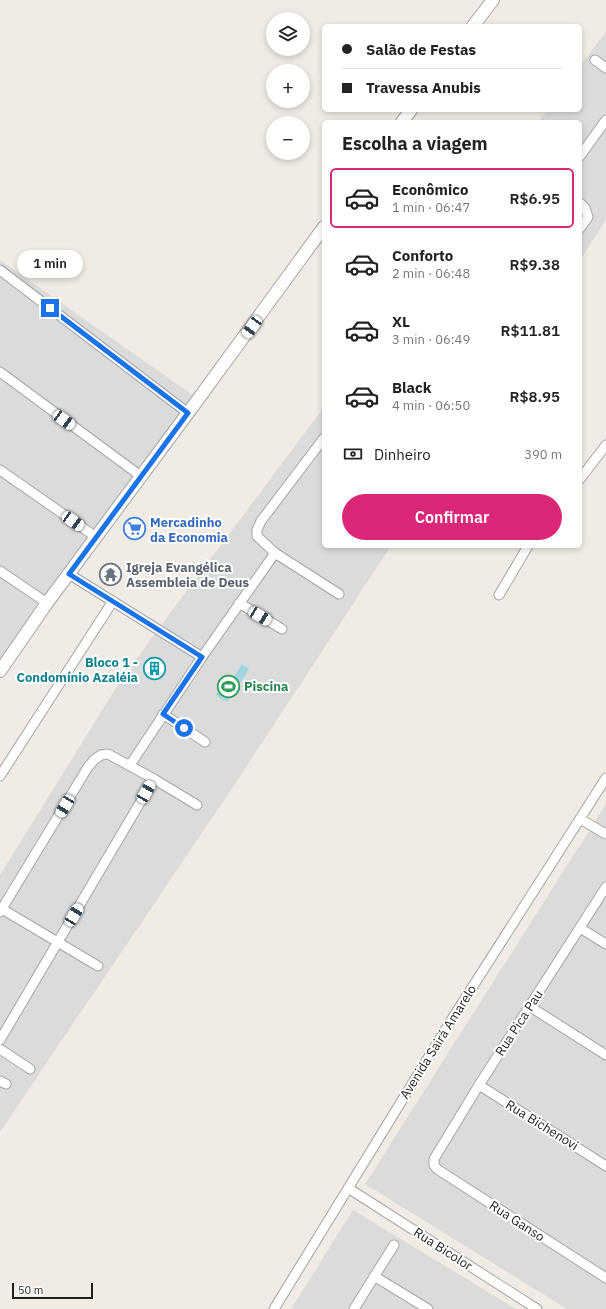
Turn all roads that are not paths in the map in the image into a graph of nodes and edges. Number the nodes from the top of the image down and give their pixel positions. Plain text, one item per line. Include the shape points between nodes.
1 (493, 0) edge
2 (475, 24) edge
3 (595, 60) dead end
4 (606, 68) edge
5 (606, 120) edge
6 (582, 153) edge
7 (582, 205) edge
8 (582, 225) edge
9 (322, 231) edge
10 (0, 270) edge
11 (0, 372) edge
12 (188, 413) junction
13 (322, 441) edge
14 (606, 445) edge
15 (0, 470) edge
16 (582, 476) edge
17 (142, 477) junction
18 (96, 537) junction
19 (527, 548) edge
20 (275, 553) junction
21 (0, 571) edge
22 (69, 574) junction
23 (340, 594) dead end
24 (499, 595) dead end
25 (112, 602) junction
26 (47, 603) junction
27 (239, 604) junction
28 (282, 629) dead end
29 (202, 657) junction
30 (1, 668) edge
31 (163, 714) junction
32 (205, 742) dead end
33 (130, 765) junction
34 (0, 776) edge
35 (606, 778) edge
36 (154, 779) junction
37 (197, 805) dead end
38 (580, 818) junction
39 (606, 834) edge
40 (606, 887) edge
41 (1, 910) edge
42 (580, 928) junction
43 (58, 942) junction
44 (606, 944) edge
45 (98, 966) dead end
46 (529, 1006) junction
47 (0, 1040) edge
48 (0, 1049) edge
49 (606, 1055) edge
50 (30, 1070) dead end
51 (479, 1085) junction
52 (434, 1159) joint
53 (606, 1166) edge
54 (348, 1188) junction
55 (394, 1245) dead end
56 (374, 1276) junction
57 (606, 1278) edge
58 (274, 1309) edge
59 (354, 1309) edge
60 (428, 1309) edge
61 (537, 1309) edge

1 - 2 street
3 - 4 street
5 - 6 street
7 - 8 street via 588,217
9 - 12 street
10 - 12 street
11 - 17 street
12 - 17 street
13 - 20 street via 261,521 257,530 257,536
14 - 16 street
15 - 18 street
17 - 18 street
18 - 22 street
19 - 24 street
20 - 23 street
20 - 27 street
21 - 26 street
22 - 25 street
22 - 26 street
25 - 29 street
25 - 34 street
26 - 30 street
27 - 28 street
27 - 29 street
29 - 31 street
31 - 32 street
31 - 33 street
33 - 36 street
33 - 41 street via 108,754 94,760
35 - 38 street, Avenida Sairá Amarelo
36 - 37 street
36 - 43 street
38 - 39 street
38 - 54 street, Avenida Sairá Amarelo
40 - 42 street, Rua Pica Pau
41 - 43 street
42 - 44 street
42 - 46 street, Rua Pica Pau
43 - 45 street
43 - 47 street
46 - 49 street
46 - 51 street, Rua Pica Pau
48 - 50 street
51 - 52 street, Rua Pica Pau
51 - 53 street, Rua Bichenovi
52 - 57 street, Rua Ganso via 437,1169
54 - 58 street, Avenida Sairá Amarelo
54 - 61 street, Rua Bicolor
55 - 56 street
56 - 59 street
56 - 60 street

